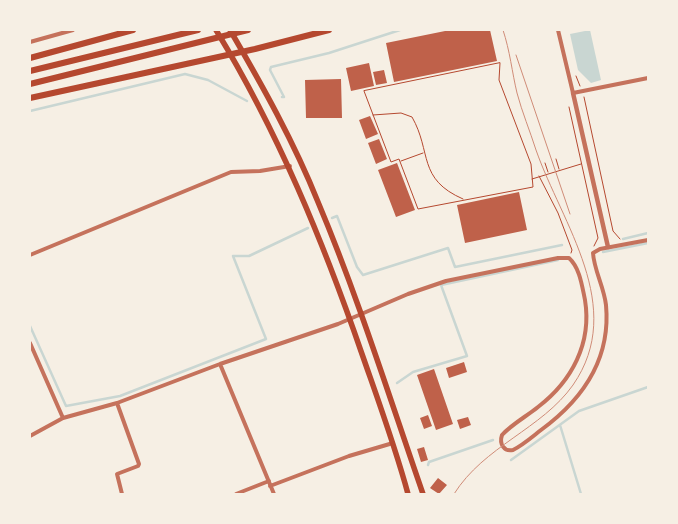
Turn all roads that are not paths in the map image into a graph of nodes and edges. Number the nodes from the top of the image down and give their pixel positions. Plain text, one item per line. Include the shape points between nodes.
1 (73, 30) edge
2 (133, 30) edge
3 (198, 30) edge
4 (216, 30) edge
5 (230, 30) edge
6 (248, 30) edge
7 (329, 30) edge
8 (558, 30) edge
9 (30, 42) edge
10 (242, 52) junction
11 (231, 54) junction
12 (30, 58) edge
13 (30, 70) edge
14 (648, 78) edge
15 (30, 84) edge
16 (573, 92) junction
17 (30, 98) edge
18 (290, 166) junction
19 (648, 240) edge
20 (608, 247) junction
21 (30, 255) edge
22 (361, 313) junction
23 (350, 319) junction
24 (30, 343) edge
25 (37, 359) junction
26 (30, 362) edge
27 (220, 364) junction
28 (117, 403) junction
29 (63, 418) junction
30 (30, 436) edge
31 (393, 443) junction
32 (270, 484) junction
33 (122, 494) edge
34 (236, 494) edge
35 (274, 494) edge
36 (408, 494) edge
37 (423, 494) edge

1 - 9 street
2 - 12 highway
3 - 13 highway
4 - 11 main road
5 - 10 main road
6 - 15 highway
7 - 10 highway
8 - 16 street
10 - 11 highway
10 - 22 main road via 303,167
11 - 17 highway
11 - 18 main road
14 - 16 street
16 - 20 street
18 - 21 street via 260,172 232,172
18 - 23 main road
19 - 20 street
20 - 22 street via 593,253 604,290 607,322 594,372 566,411 509,451 501,443 502,436 560,388 578,359 586,325 583,290 569,258 446,281
22 - 23 street
22 - 37 main road
23 - 27 street
23 - 31 main road
24 - 25 street
25 - 26 street
25 - 29 street
27 - 28 street
27 - 32 street
28 - 29 street
28 - 33 street via 138,464 117,474
29 - 30 street
31 - 32 street
31 - 36 main road
32 - 34 street
32 - 35 street

